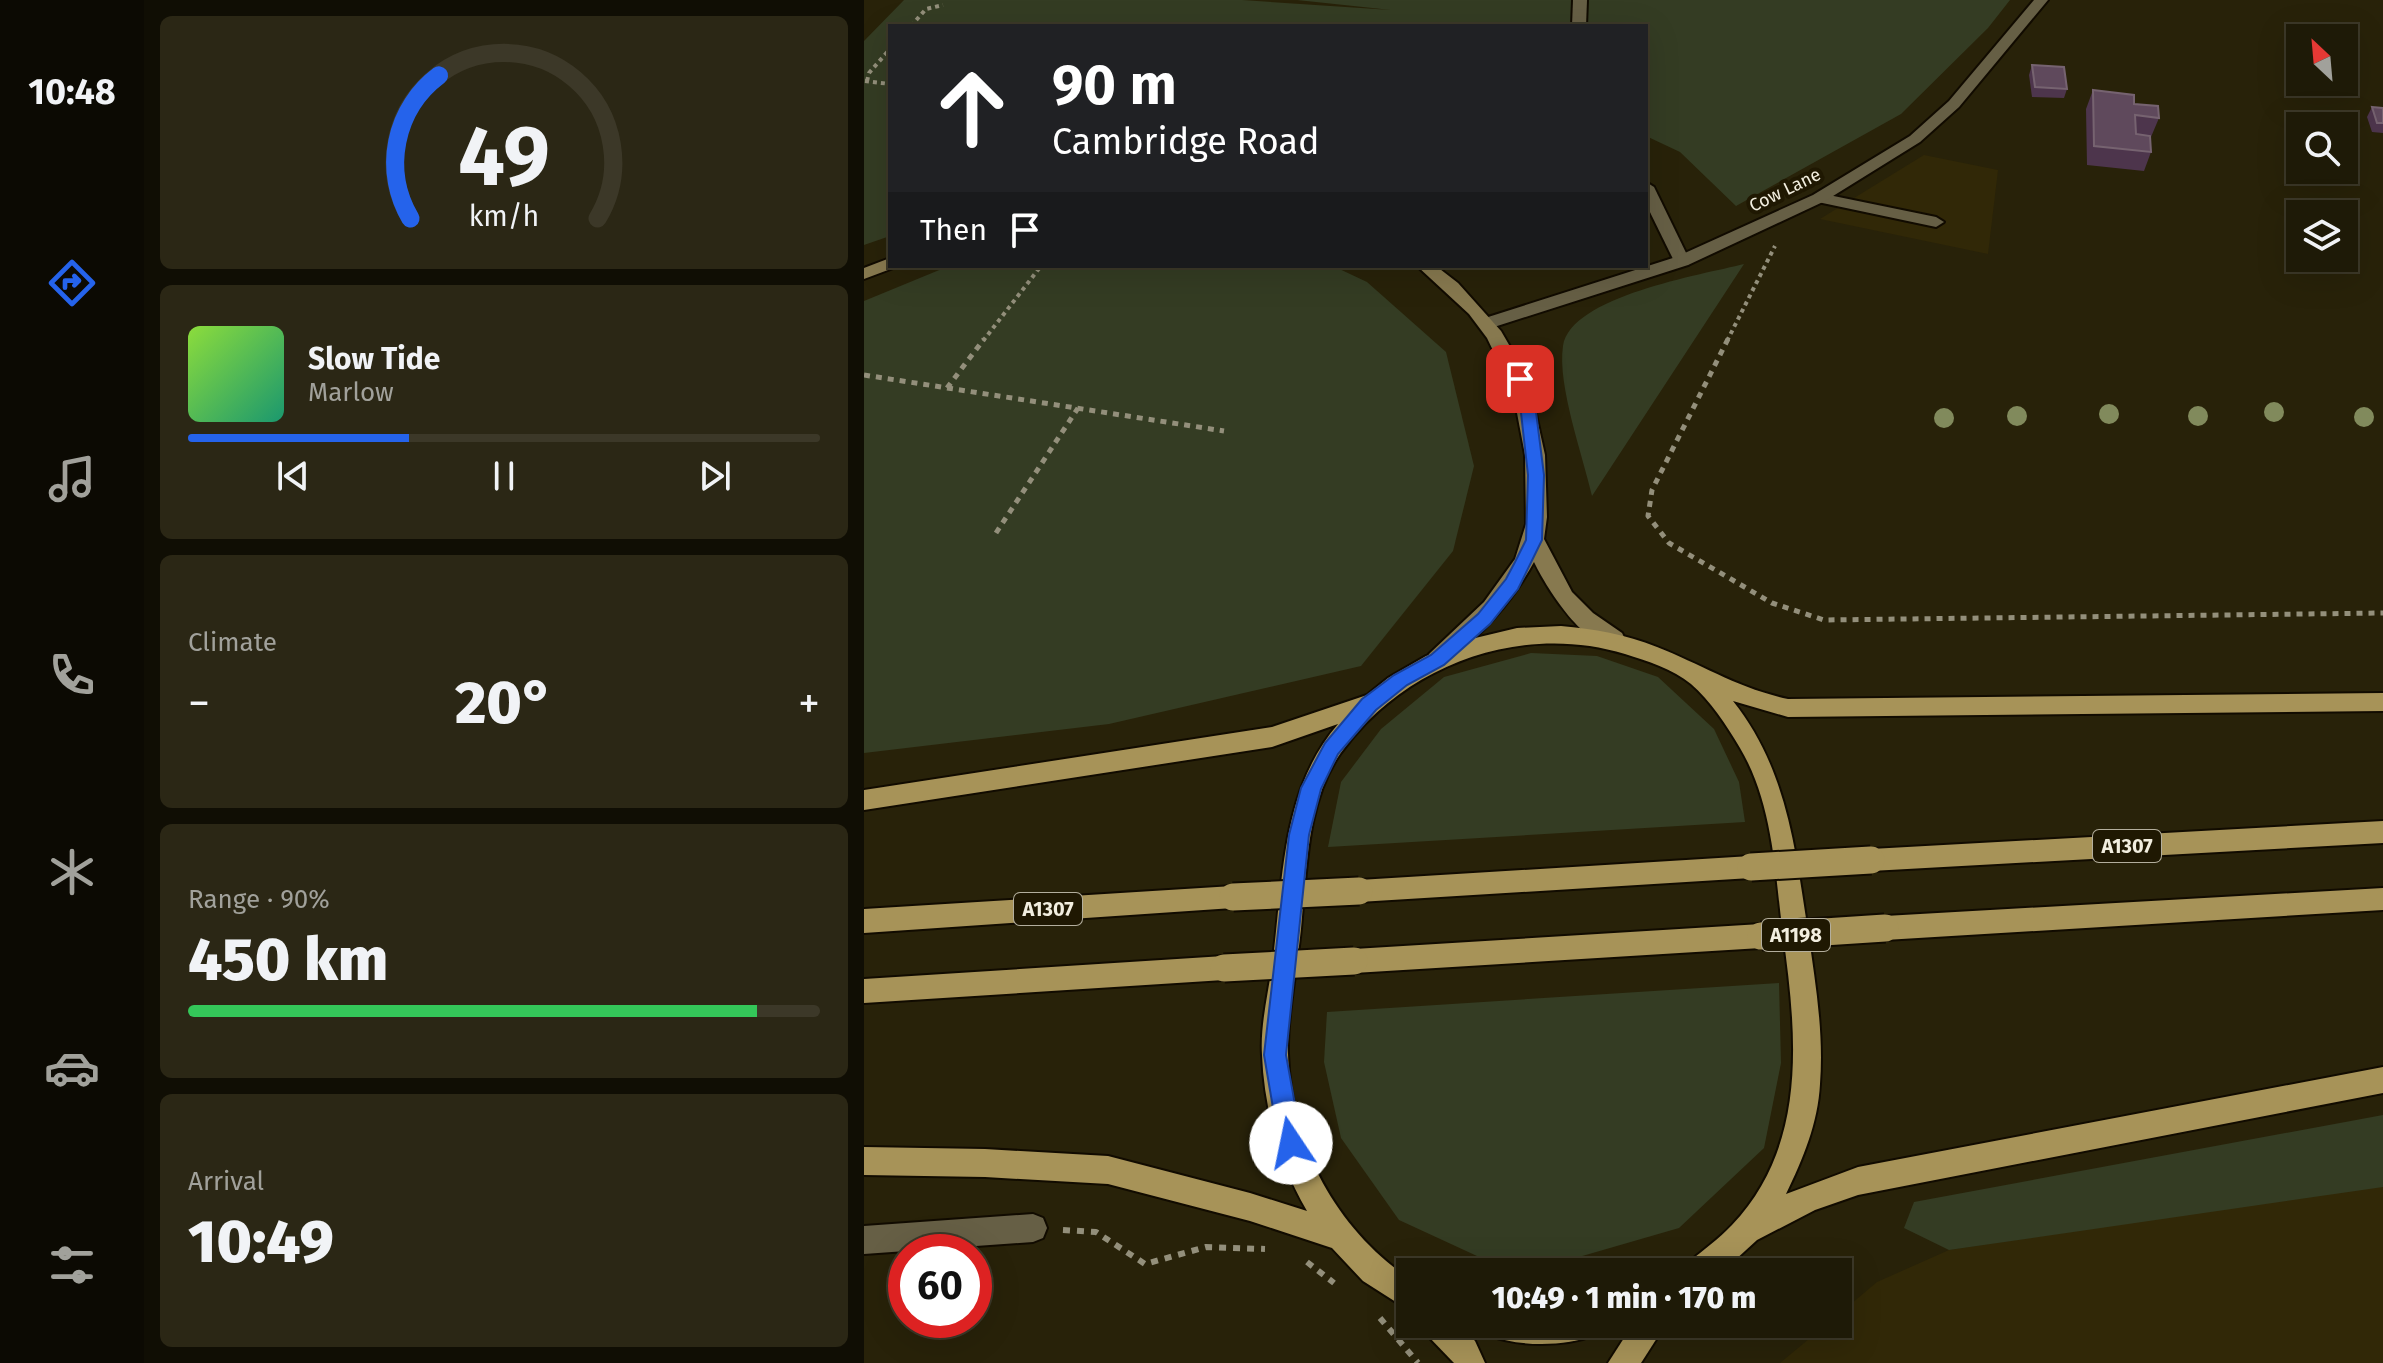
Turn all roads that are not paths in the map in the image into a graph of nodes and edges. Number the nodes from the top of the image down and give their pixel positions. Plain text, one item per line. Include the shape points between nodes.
1 (1580, 0) edge
2 (2041, 0) edge
3 (1579, 24) edge
4 (1648, 191) edge
5 (1819, 198) junction
6 (1936, 222) dead end
7 (1682, 261) junction
8 (888, 264) edge
9 (1428, 268) edge
10 (864, 274) edge
11 (1488, 323) junction
12 (1534, 540) junction
13 (1614, 639) junction
14 (1437, 660) junction
15 (1702, 679) junction
16 (2383, 702) edge
17 (1369, 704) junction
18 (864, 800) edge
19 (2383, 832) edge
20 (2383, 899) edge
21 (864, 921) edge
22 (864, 991) edge
23 (2383, 1080) edge
24 (864, 1161) edge
25 (1033, 1228) road end
26 (1748, 1229) junction
27 (1338, 1236) junction
28 (864, 1240) edge
29 (1715, 1258) edge
30 (1396, 1286) edge
31 (1451, 1338) edge
32 (1641, 1338) edge
33 (1470, 1363) edge
34 (1623, 1363) edge

1 - 3 street
2 - 5 street, Cow Lane via 2003,49 1915,139
4 - 7 street
5 - 6 street
5 - 7 street, Cow Lane
7 - 11 street, Cow Lane
8 - 10 main road
9 - 11 main road
11 - 12 main road via 1510,358 1528,404 1536,475
12 - 13 main road via 1550,578 1583,621
12 - 14 main road via 1512,584 1484,619
13 - 14 main road, A1198 via 1518,635
13 - 15 main road, A1198
14 - 17 main road, A1198
15 - 16 main road via 1788,708
15 - 26 main road, A1198 via 1743,734 1769,786 1780,825 1811,1060 1806,1110 1789,1162
17 - 18 main road via 1272,737
17 - 27 main road, A1198 via 1331,748 1311,788 1299,835 1275,1055 1291,1143 1306,1184
19 - 21 main road, A1307, bridge
20 - 22 main road, bridge
23 - 26 main road via 1858,1181 1809,1198
24 - 27 main road via 1108,1170
25 - 28 street
26 - 29 main road, A1198
27 - 30 main road, A1198
31 - 33 main road
32 - 34 main road

